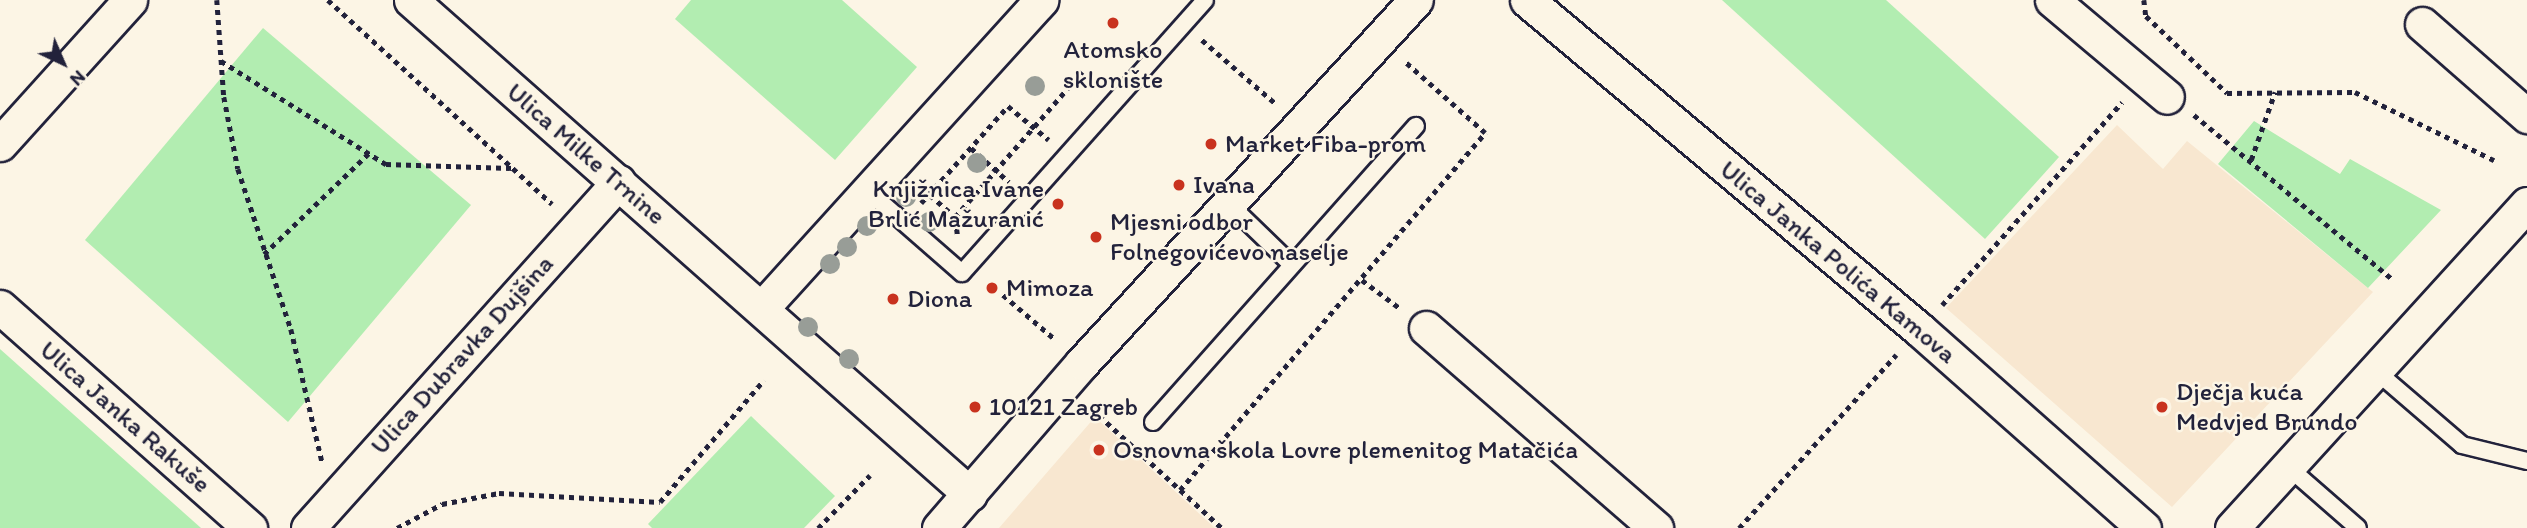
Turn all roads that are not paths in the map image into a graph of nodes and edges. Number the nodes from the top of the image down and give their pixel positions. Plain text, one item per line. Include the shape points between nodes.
1 (130, 0) edge
2 (411, 0) edge
3 (1041, 0) edge
4 (1205, 0) edge
5 (1416, 0) edge
6 (1527, 0) edge
7 (2052, 0) edge
8 (2422, 24) dead end
9 (2166, 97) road end
10 (2527, 116) edge
11 (1416, 126) dead end
12 (0, 144) edge
13 (618, 182) junction
14 (869, 192) junction
15 (1229, 204) junction
16 (2527, 204) edge
17 (1291, 264) junction
18 (0, 307) edge
19 (762, 308) junction
20 (1426, 328) road end
21 (2376, 371) junction
22 (1153, 422) dead end
23 (2527, 461) edge
24 (2287, 466) junction
25 (970, 494) junction
26 (310, 527) edge
27 (250, 528) edge
28 (939, 528) edge
29 (1656, 528) edge
30 (2144, 528) edge
31 (2232, 528) edge
32 (2358, 528) edge

1 - 12 street
2 - 13 street, Ulica Milke Trnine
3 - 14 street
4 - 14 lane via 962,273
5 - 15 street
6 - 30 street, Ulica Janka Polića Kamova via 1920,330
7 - 9 street
8 - 10 street
11 - 17 lane
13 - 19 street, Ulica Milke Trnine
13 - 26 street, Ulica Dubravka Dujšina
14 - 19 street
15 - 17 lane
15 - 25 street
16 - 21 street
17 - 22 lane
18 - 27 street, Ulica Janka Rakuše
19 - 25 street, Ulica Milke Trnine
20 - 29 street
21 - 23 lane via 2462,444
21 - 24 street
24 - 31 street
24 - 32 lane
25 - 28 street

